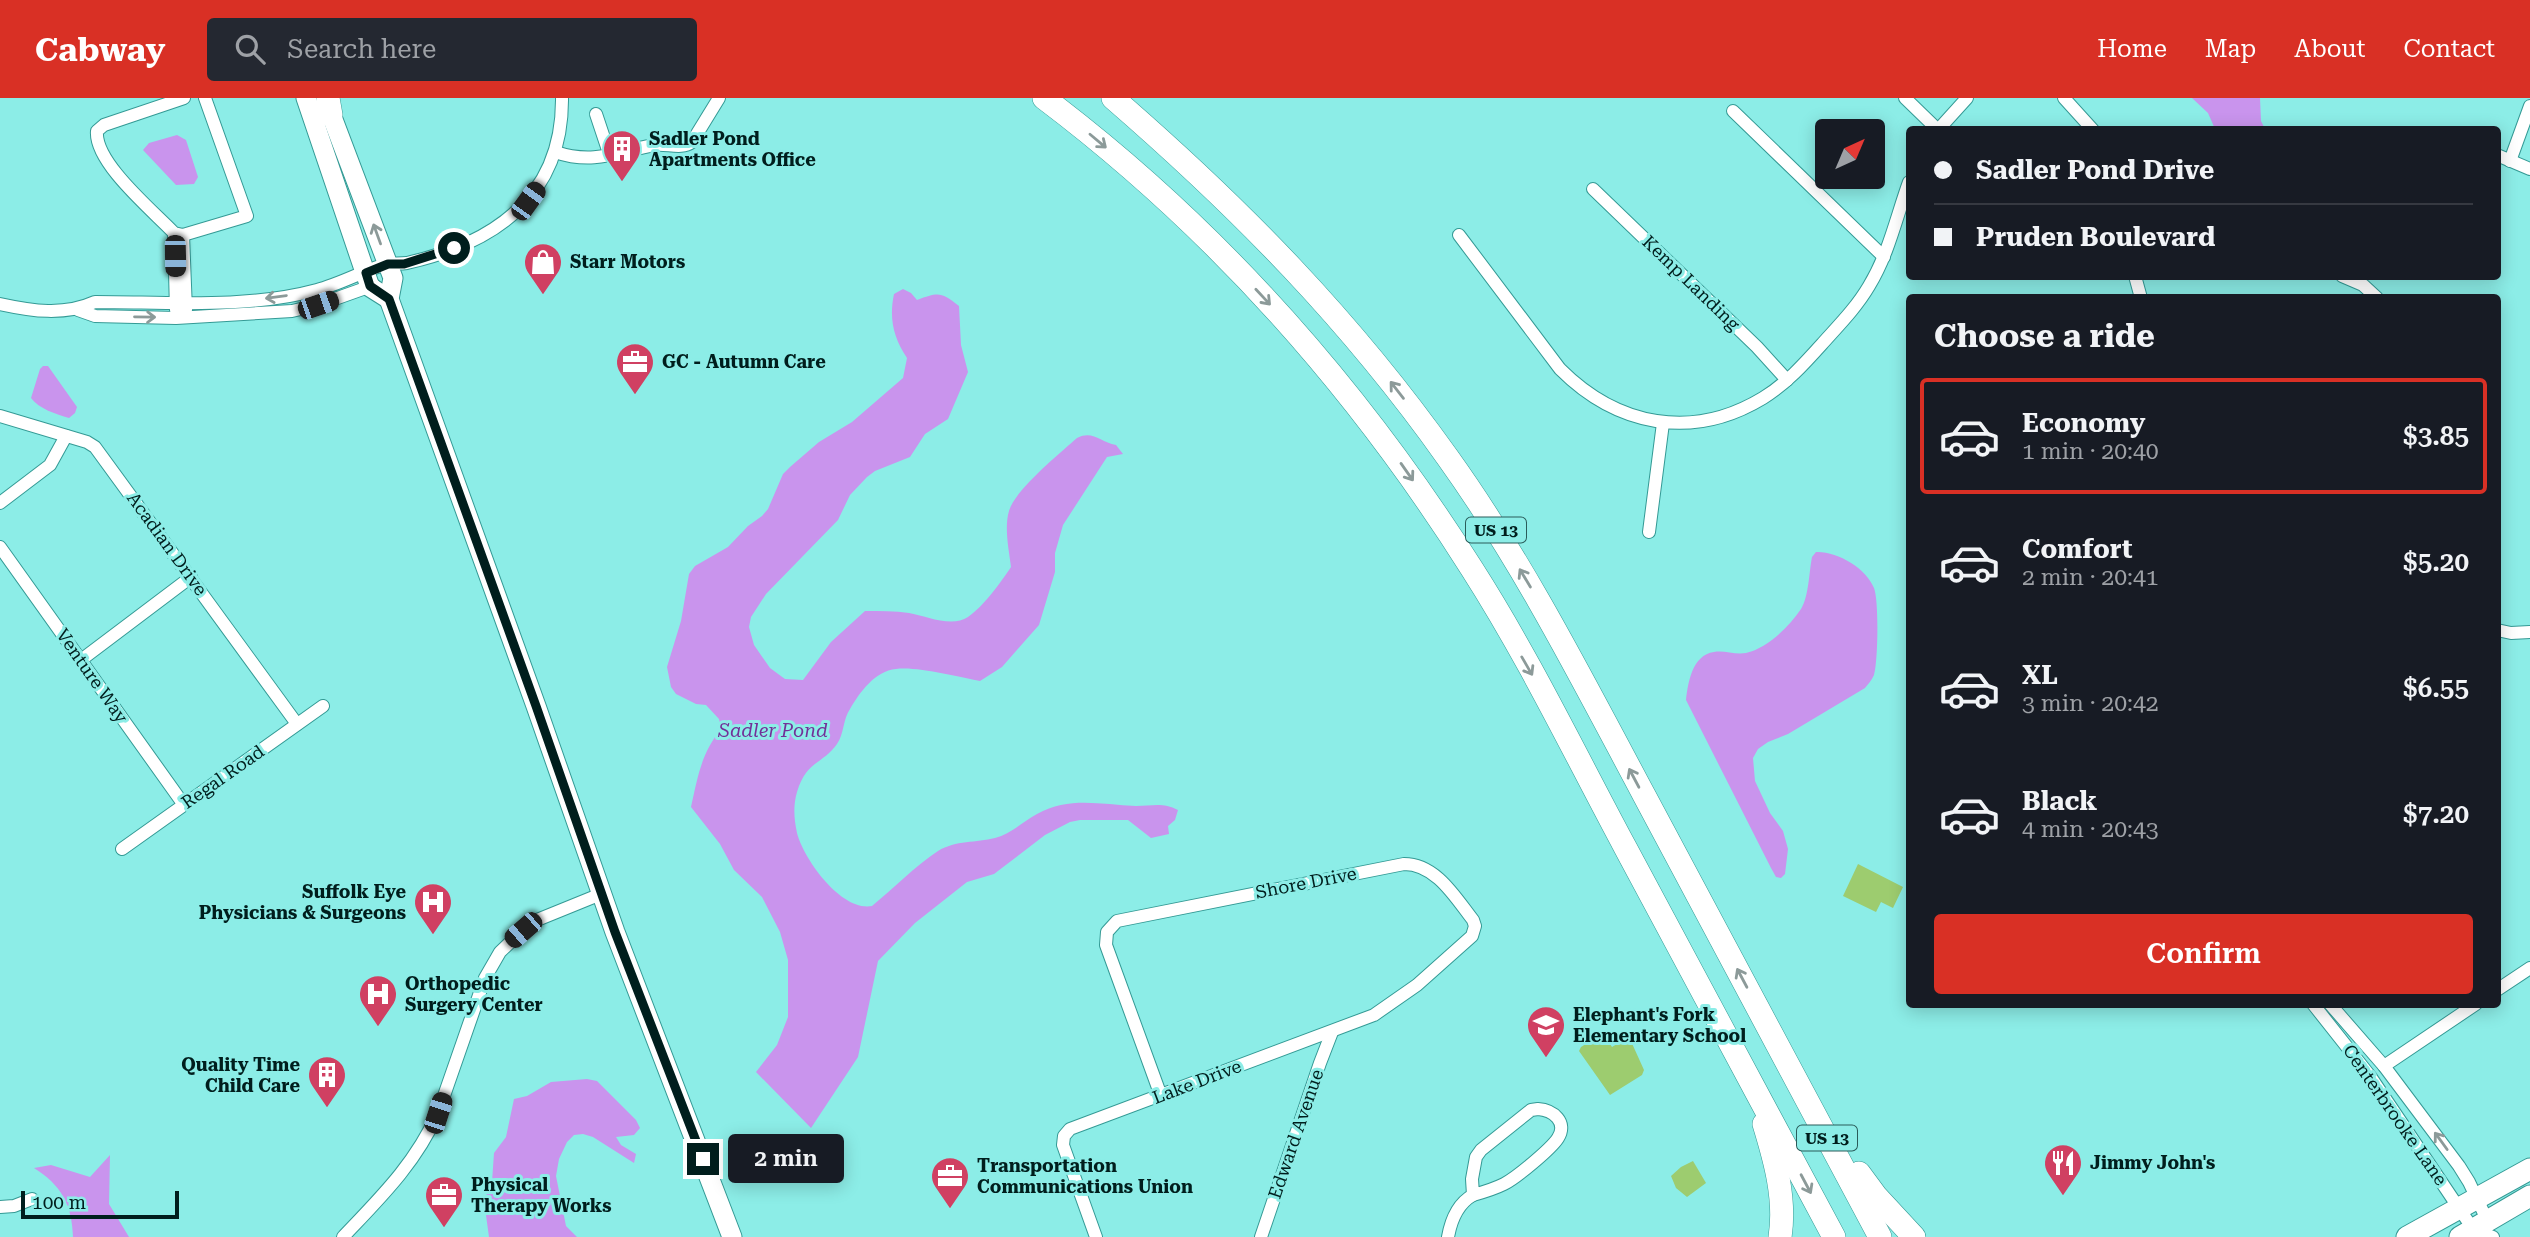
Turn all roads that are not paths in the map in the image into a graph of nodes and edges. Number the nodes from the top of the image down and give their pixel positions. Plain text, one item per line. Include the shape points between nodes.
1 (184, 98) edge
2 (205, 98) edge
3 (306, 98) edge
4 (562, 98) edge
5 (719, 98) edge
6 (1044, 98) edge
7 (1113, 98) edge
8 (1905, 98) edge
9 (1967, 98) edge
10 (2064, 98) edge
11 (328, 104) edge
12 (2530, 106) edge
13 (1733, 111) dead end
14 (596, 114) dead end
15 (1934, 126) edge
16 (1942, 126) edge
17 (2088, 126) edge
18 (555, 152) junction
19 (610, 156) junction
20 (2501, 157) edge
21 (2510, 161) junction
22 (2530, 169) edge
23 (1593, 189) dead end
24 (1906, 194) edge
25 (179, 234) junction
26 (1460, 235) dead end
27 (1884, 257) junction
28 (395, 269) junction
29 (368, 280) junction
30 (2351, 280) edge
31 (2373, 294) edge
32 (389, 299) junction
33 (181, 302) junction
34 (0, 304) edge
35 (78, 310) junction
36 (181, 317) junction
37 (1787, 380) junction
38 (0, 416) edge
39 (1663, 423) junction
40 (66, 436) junction
41 (0, 503) edge
42 (1649, 531) dead end
43 (0, 547) edge
44 (191, 577) junction
45 (2501, 631) edge
46 (2530, 632) edge
47 (81, 660) junction
48 (323, 706) dead end
49 (297, 724) junction
50 (184, 805) junction
51 (122, 849) dead end
52 (601, 894) junction
53 (2530, 968) edge
54 (2501, 987) edge
55 (2316, 1008) edge
56 (2333, 1008) edge
57 (2470, 1008) edge
58 (1332, 1032) junction
59 (1774, 1038) junction
60 (2384, 1066) junction
61 (1751, 1081) junction
62 (1161, 1096) junction
63 (2530, 1169) edge
64 (1473, 1195) junction
65 (2530, 1196) edge
66 (32, 1199) dead end
67 (2469, 1203) junction
68 (0, 1207) edge
69 (2481, 1232) edge
70 (342, 1237) edge
71 (732, 1237) edge
72 (1096, 1237) edge
73 (1261, 1237) edge
74 (1448, 1237) edge
75 (1780, 1237) edge
76 (1834, 1237) edge
77 (1880, 1237) edge
78 (1914, 1237) edge
79 (2407, 1237) edge

1 - 25 street via 97,131 99,148 115,172
2 - 25 street via 247,216
3 - 29 main road
4 - 18 street
5 - 19 street via 692,142 657,144
6 -> 61 highway, US 13 via 1142,178 1234,266 1329,370 1408,473 1474,571
59 -> 7 highway, US 13 via 1550,620 1448,458 1311,287 1220,193
8 - 15 street
9 - 16 street
10 - 17 street
28 -> 11 main road
12 - 21 street
13 - 27 street
14 - 19 street
18 - 19 street via 580,159
18 - 28 street via 528,201 500,227
20 - 21 street
21 - 22 street
23 - 37 street, Kemp Landing
24 - 27 street
25 - 33 street
26 - 39 street via 1574,383 1612,408
27 - 37 street via 1855,308
28 - 29 street
28 - 32 main road
29 - 32 main road
29 -> 33 street via 237,302
29 - 36 street via 318,305 292,311
30 - 31 street
32 - 52 main road
33 - 35 street via 95,302
33 - 36 street
34 - 35 street
35 -> 36 street via 95,316
37 - 39 street via 1726,416
38 - 40 street, Acadian Drive
39 - 42 street
40 - 41 street via 50,465
40 - 44 street, Acadian Drive via 87,442 104,457
43 - 47 street, Venture Way
44 - 47 street
44 - 49 street, Acadian Drive
45 - 46 street
47 - 50 street, Venture Way
48 - 49 street, Regal Road
49 - 50 street, Regal Road
50 - 51 street, Regal Road
52 - 70 street via 537,920 500,952 485,978 429,1134 403,1173
52 - 71 main road
53 - 54 street
55 - 67 street, Centerbrooke Lane
56 - 60 street, Centerbrooke Lane
57 - 60 street
58 - 62 street, Lake Drive
58 - 62 street, Shore Drive via 1392,1004 1472,936 1473,920 1430,870 1404,864 1117,920 1111,925 1105,936 1108,957
58 - 73 street, Edward Avenue
59 - 77 highway, US 13
59 - 78 highway via 1858,1171
67 -> 60 street, Centerbrooke Lane via 2459,1166
61 - 75 highway via 1780,1189
61 -> 76 highway, US 13
62 - 72 street, Lake Drive via 1073,1128 1064,1136 1063,1145
63 - 67 highway
64 - 64 street via 1511,1180 1555,1142 1561,1125 1555,1114 1531,1110 1481,1150 1474,1164
64 - 74 street via 1454,1214
65 - 69 highway
66 - 68 street
67 - 69 street, Centerbrooke Lane
67 - 69 street, Centerbrooke Lane
67 - 79 highway

